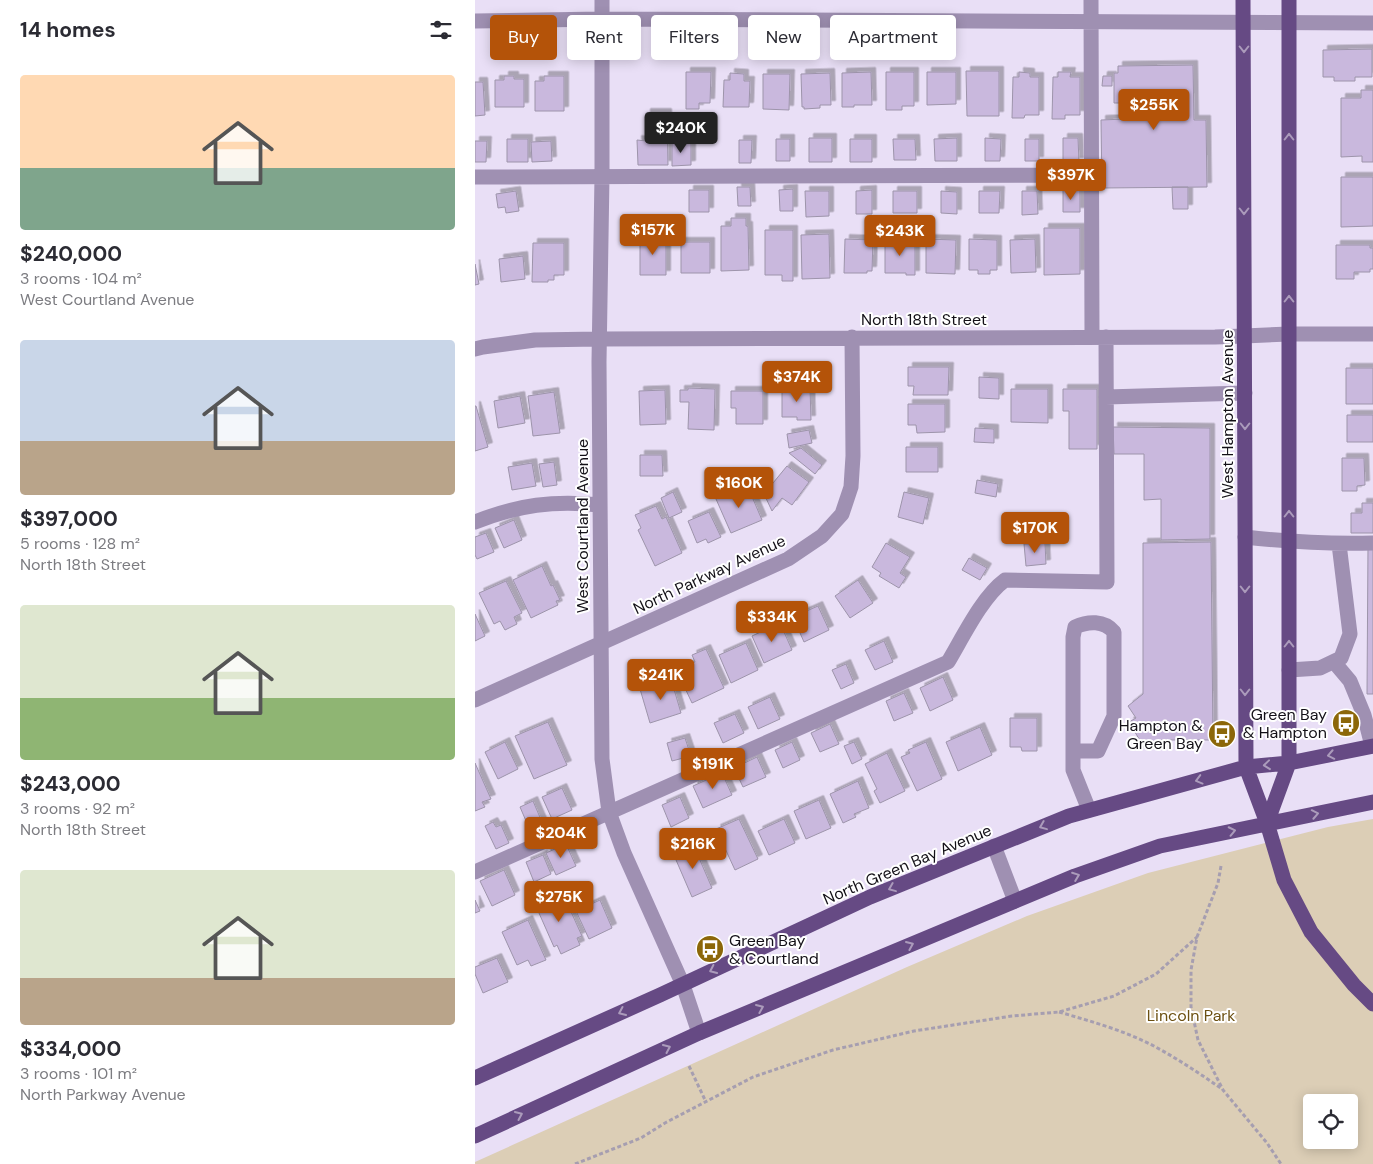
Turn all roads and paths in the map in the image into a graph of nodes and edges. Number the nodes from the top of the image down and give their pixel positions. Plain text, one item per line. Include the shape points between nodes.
1 (602, 0) edge
2 (1091, 0) edge
3 (1243, 0) edge
4 (1289, 0) edge
5 (602, 15) edge
6 (641, 19) edge
7 (567, 20) edge
8 (475, 21) edge
9 (1091, 22) junction
10 (1243, 23) junction
11 (1289, 23) junction
12 (1373, 23) edge
13 (602, 60) edge
14 (1091, 175) junction
15 (602, 176) junction
16 (475, 177) edge
17 (1289, 334) junction
18 (1373, 334) edge
19 (1244, 336) junction
20 (852, 337) junction
21 (1099, 337) junction
22 (599, 339) junction
23 (475, 349) edge
24 (1245, 394) junction
25 (1106, 397) junction
26 (600, 505) junction
27 (475, 522) edge
28 (1245, 537) junction
29 (1289, 542) junction
30 (1373, 543) edge
31 (1339, 544) junction
32 (600, 643) junction
33 (1334, 662) junction
34 (1289, 670) junction
35 (475, 700) edge
36 (1367, 706) edge
37 (1373, 746) edge
38 (1073, 751) junction
39 (1289, 763) junction
40 (1245, 768) junction
41 (1373, 802) edge
42 (1089, 810) junction
43 (609, 812) junction
44 (1267, 823) junction
45 (994, 846) junction
46 (1221, 866) dead end
47 (475, 872) edge
48 (1015, 901) junction
49 (1197, 937) junction
50 (683, 985) junction
51 (1373, 1004) edge
52 (1059, 1012) junction
53 (699, 1033) junction
54 (689, 1066) dead end
55 (475, 1078) edge
56 (1223, 1090) junction
57 (705, 1102) junction
58 (475, 1136) edge
59 (575, 1164) edge
60 (1281, 1164) edge

1 - 5 street, West Courtland Avenue
2 - 9 street
3 - 10 main road, West Hampton Avenue
4 - 11 main road
6 - 9 street
7 - 8 street
9 - 10 street
9 - 14 street
10 - 11 street
10 -> 19 main road, West Hampton Avenue
11 - 12 street
17 -> 11 main road
13 - 15 street, West Courtland Avenue
14 - 15 street
14 - 21 street
15 - 16 street
15 - 22 street, West Courtland Avenue
17 - 18 street, North 18th Street
17 - 19 street, North 18th Street
29 -> 17 main road
19 - 21 street, North 18th Street
19 - 24 main road, West Hampton Avenue
20 - 21 street, North 18th Street
20 - 22 street, North 18th Street
20 - 32 street, North Parkway Avenue via 853,456 851,487 841,514 822,536 788,559
21 - 25 street
22 - 23 street, North 18th Street via 535,340
22 - 26 street, West Courtland Avenue
24 - 25 street
24 -> 28 main road, West Hampton Avenue
25 - 43 street via 1107,582 1005,580 986,598 948,662
26 - 27 street via 550,503 521,507
26 - 32 street, West Courtland Avenue
28 - 29 street
28 -> 40 main road, West Hampton Avenue
29 - 31 street
34 -> 29 main road
30 - 31 street
31 - 33 street via 1350,634 1341,658
32 - 35 street, North Parkway Avenue
32 - 43 street, West Courtland Avenue via 602,759
33 - 34 street via 1319,668
33 - 36 street
34 - 39 main road
36 - 37 street via 1364,715
37 -> 39 main road, North Green Bay Avenue
38 - 38 street via 1075,627 1103,623 1114,632 1115,716 1098,751
38 - 42 street via 1073,770
39 -> 40 main road, North Green Bay Avenue
39 - 44 main road
40 -> 42 main road, North Green Bay Avenue
40 - 44 main road, West Hampton Avenue
44 -> 41 main road
42 -> 45 main road, North Green Bay Avenue
43 - 47 street
43 - 50 street, West Courtland Avenue
48 -> 44 main road via 1160,846
44 - 51 main road, West Hampton Avenue via 1284,880 1311,932
45 - 48 street
45 -> 50 main road, North Green Bay Avenue via 870,897
46 - 49 path via 1218,883
53 -> 48 main road
49 - 52 path via 1156,974 1114,996
49 - 56 path via 1191,970 1191,1007 1198,1040
50 - 53 street, West Courtland Avenue
50 -> 55 main road, North Green Bay Avenue
52 - 56 path via 1101,1024 1149,1044 1191,1067
52 - 57 path via 914,1031 833,1050 753,1078
58 -> 53 main road
54 - 57 path
56 - 60 path
57 - 59 path via 641,1138

